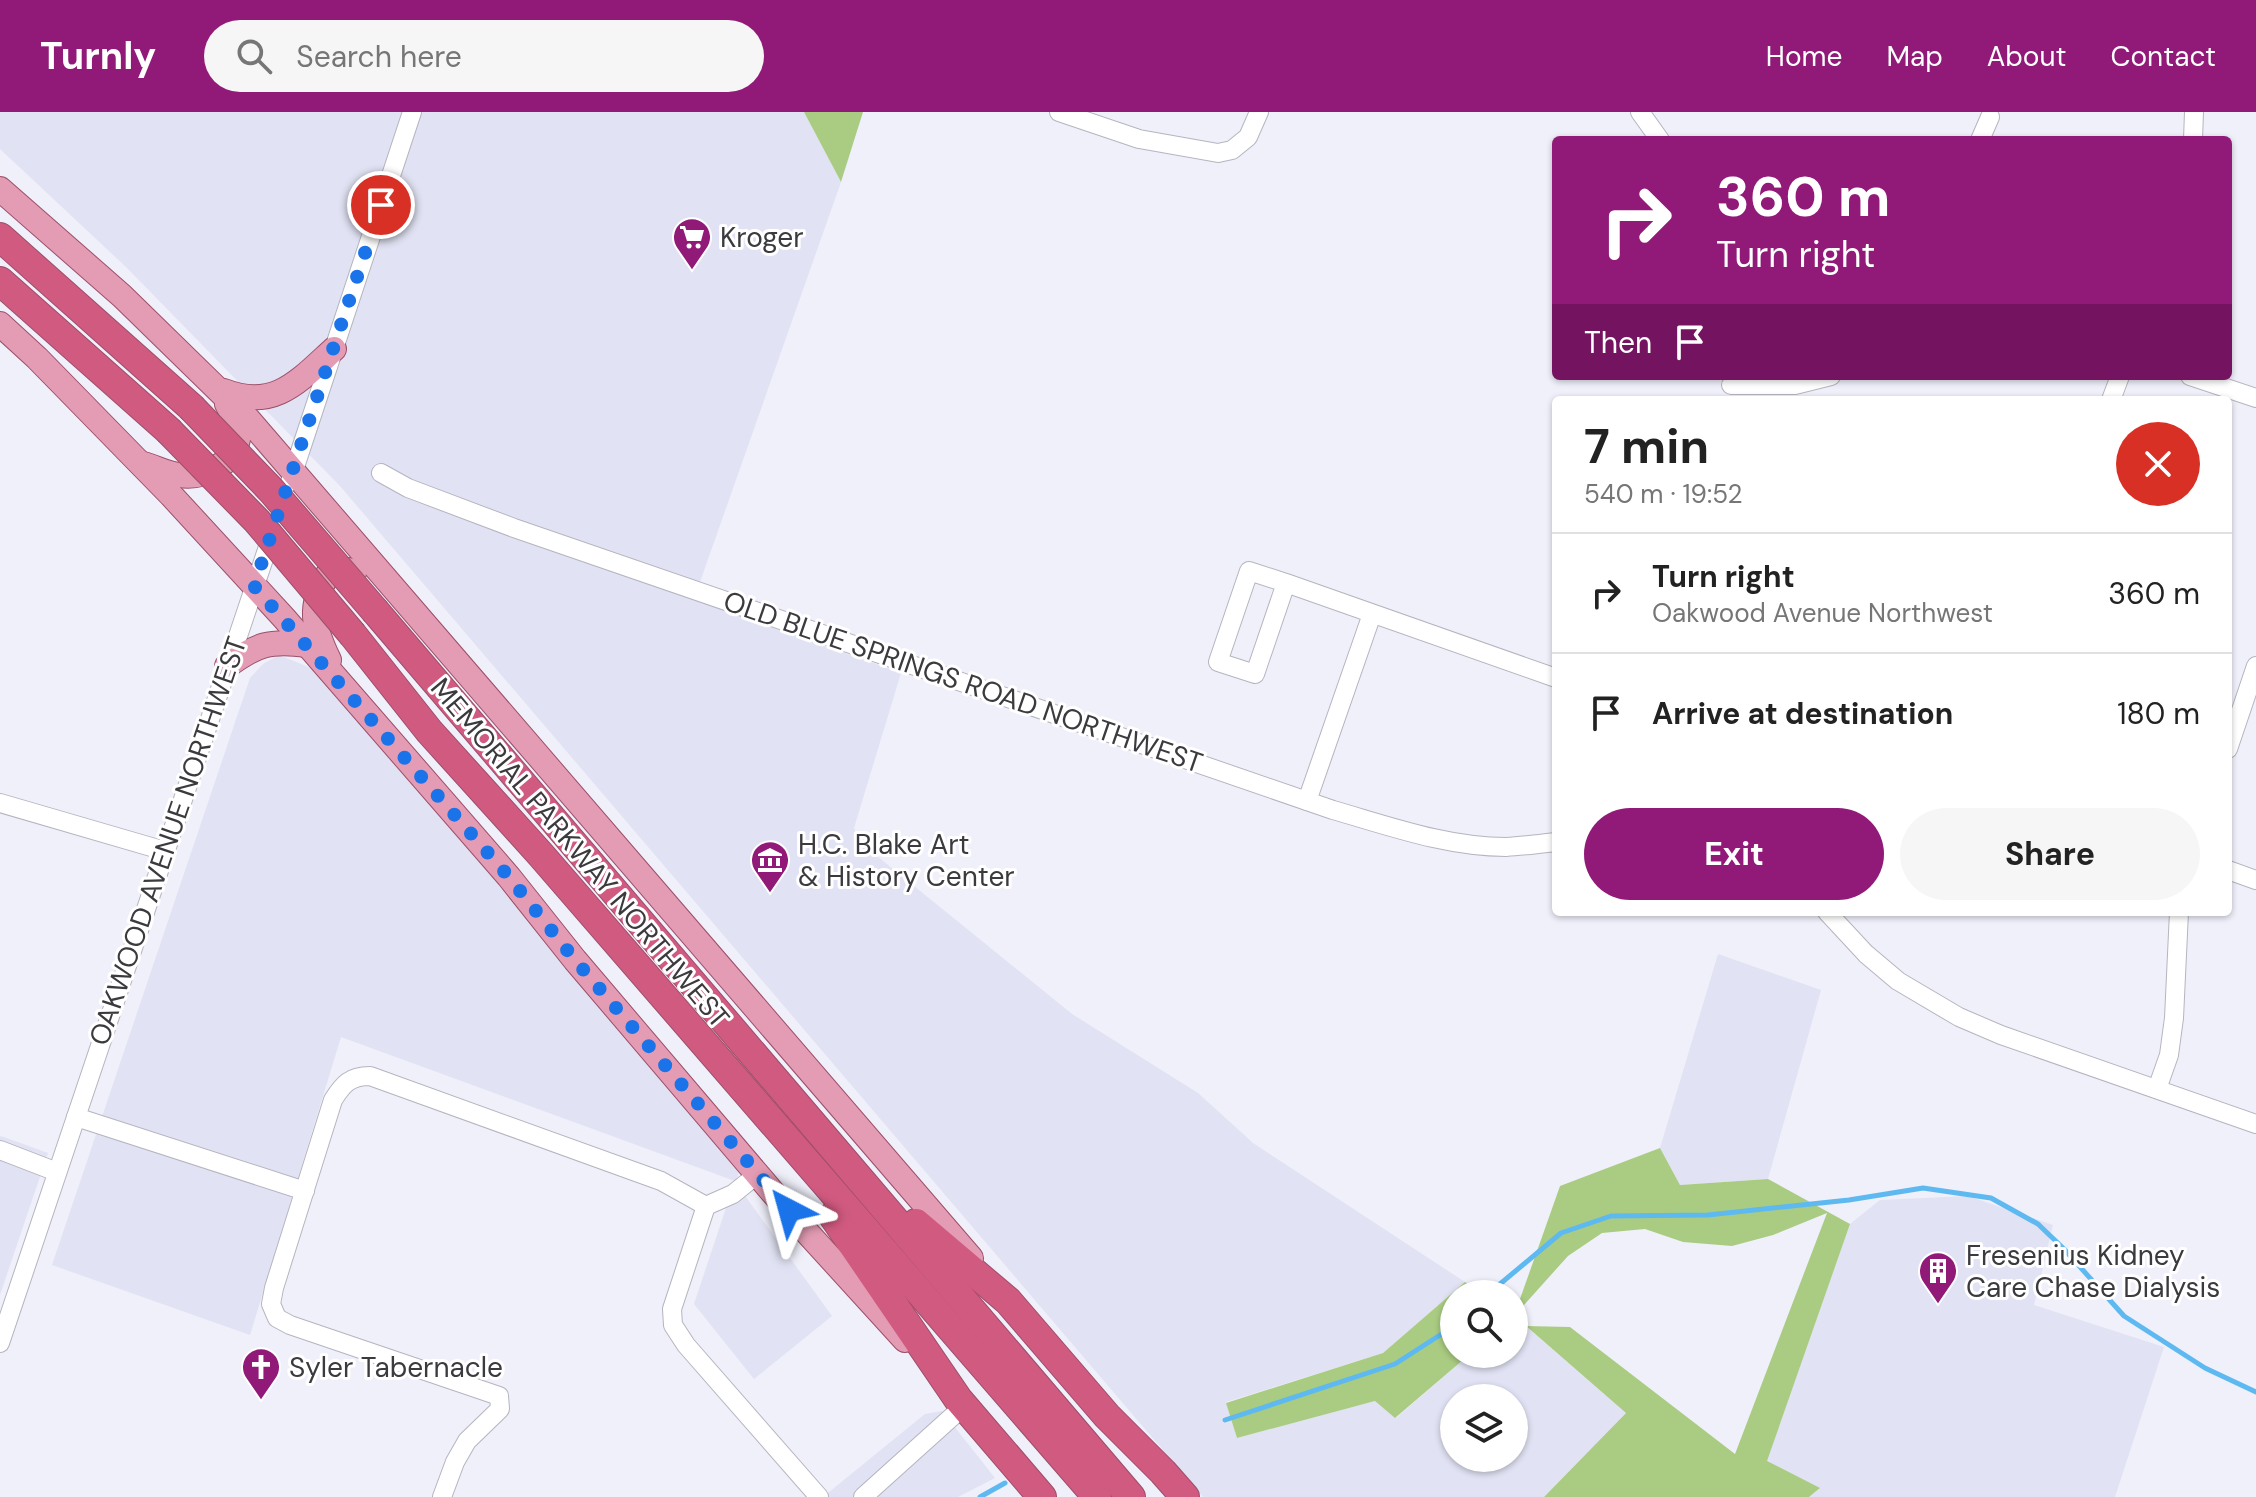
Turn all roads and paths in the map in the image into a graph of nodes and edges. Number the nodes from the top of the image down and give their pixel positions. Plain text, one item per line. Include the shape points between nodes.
1 (412, 112) edge
2 (1059, 112) edge
3 (1259, 112) edge
4 (1640, 112) edge
5 (2194, 112) edge
6 (1990, 117) dead end
7 (1657, 136) edge
8 (1982, 136) edge
9 (2193, 136) edge
10 (0, 189) edge
11 (0, 237) edge
12 (0, 281) edge
13 (0, 324) edge
14 (334, 349) junction
15 (1815, 380) edge
16 (2202, 380) edge
17 (1730, 387) edge
18 (218, 388) junction
19 (2256, 398) edge
20 (137, 462) junction
21 (294, 470) junction
22 (381, 473) dead end
23 (1286, 583) junction
24 (254, 586) junction
25 (408, 604) junction
26 (1372, 614) junction
27 (307, 645) junction
28 (227, 666) junction
29 (2256, 666) edge
30 (1552, 677) edge
31 (340, 684) junction
32 (2232, 737) edge
33 (1307, 801) junction
34 (0, 803) edge
35 (1552, 842) edge
36 (165, 851) junction
37 (2232, 871) edge
38 (2256, 880) edge
39 (1831, 916) edge
40 (2179, 916) edge
41 (2157, 1089) junction
42 (792, 1103) junction
43 (757, 1107) junction
44 (76, 1117) junction
45 (2256, 1124) edge
46 (0, 1150) edge
47 (57, 1172) junction
48 (759, 1173) junction
49 (305, 1191) junction
50 (706, 1206) junction
51 (1008, 1301) junction
52 (0, 1343) edge
53 (961, 1403) junction
54 (442, 1497) edge
55 (819, 1497) edge
56 (863, 1497) edge
57 (1042, 1497) edge
58 (1097, 1497) edge
59 (1131, 1497) edge
60 (1185, 1497) edge

1 - 14 street, OAKWOOD AVENUE NORTHWEST
2 - 3 street via 1139,139 1218,153 1248,137
4 - 7 street
5 - 9 street
6 - 8 street
10 - 18 main road
11 - 42 highway, MEMORIAL PARKWAY NORTHWEST, bridge via 191,407 271,490
12 - 43 highway, MEMORIAL PARKWAY NORTHWEST, bridge via 168,430 257,521 429,731
13 - 20 main road
14 - 18 main road via 295,384 274,395 244,399
14 - 21 street, OAKWOOD AVENUE NORTHWEST
15 - 17 street
16 - 19 street
18 - 20 main road via 236,420 239,439 229,459 219,468 181,476
18 - 21 main road
20 - 24 main road
21 - 24 street, OAKWOOD AVENUE NORTHWEST
21 - 25 main road
22 - 33 street, OLD BLUE SPRINGS ROAD NORTHWEST via 514,528
23 - 23 street via 1255,674 1218,662 1249,571
23 - 26 street
24 - 27 main road
24 - 28 street, OAKWOOD AVENUE NORTHWEST
25 - 31 main road via 348,570 328,574 313,614
25 - 51 main road
26 - 30 street
26 - 33 street
27 - 28 main road via 268,643
27 - 31 main road
28 - 36 street, OAKWOOD AVENUE NORTHWEST
29 - 32 street
31 - 48 main road
33 - 35 street, OLD BLUE SPRINGS ROAD NORTHWEST via 1435,839 1505,847
34 - 36 street
36 - 44 street, OAKWOOD AVENUE NORTHWEST
37 - 38 street
39 - 41 street via 1898,981 1949,1012
40 - 41 street via 2174,1018
41 - 45 street
42 - 51 highway via 935,1241
42 - 59 highway, MEMORIAL PARKWAY NORTHWEST
43 - 53 highway
43 - 58 highway, MEMORIAL PARKWAY NORTHWEST
44 - 47 street, OAKWOOD AVENUE NORTHWEST
44 - 49 street
46 - 47 street
47 - 52 street, OAKWOOD AVENUE NORTHWEST
48 - 50 street via 733,1194
48 - 53 main road
49 - 50 street via 333,1100 355,1076 370,1076 661,1181
49 - 54 street via 274,1288 271,1304 277,1318 499,1396 500,1409 467,1441
50 - 55 street via 672,1309 673,1325
51 - 60 highway
53 - 56 street
53 - 57 highway

